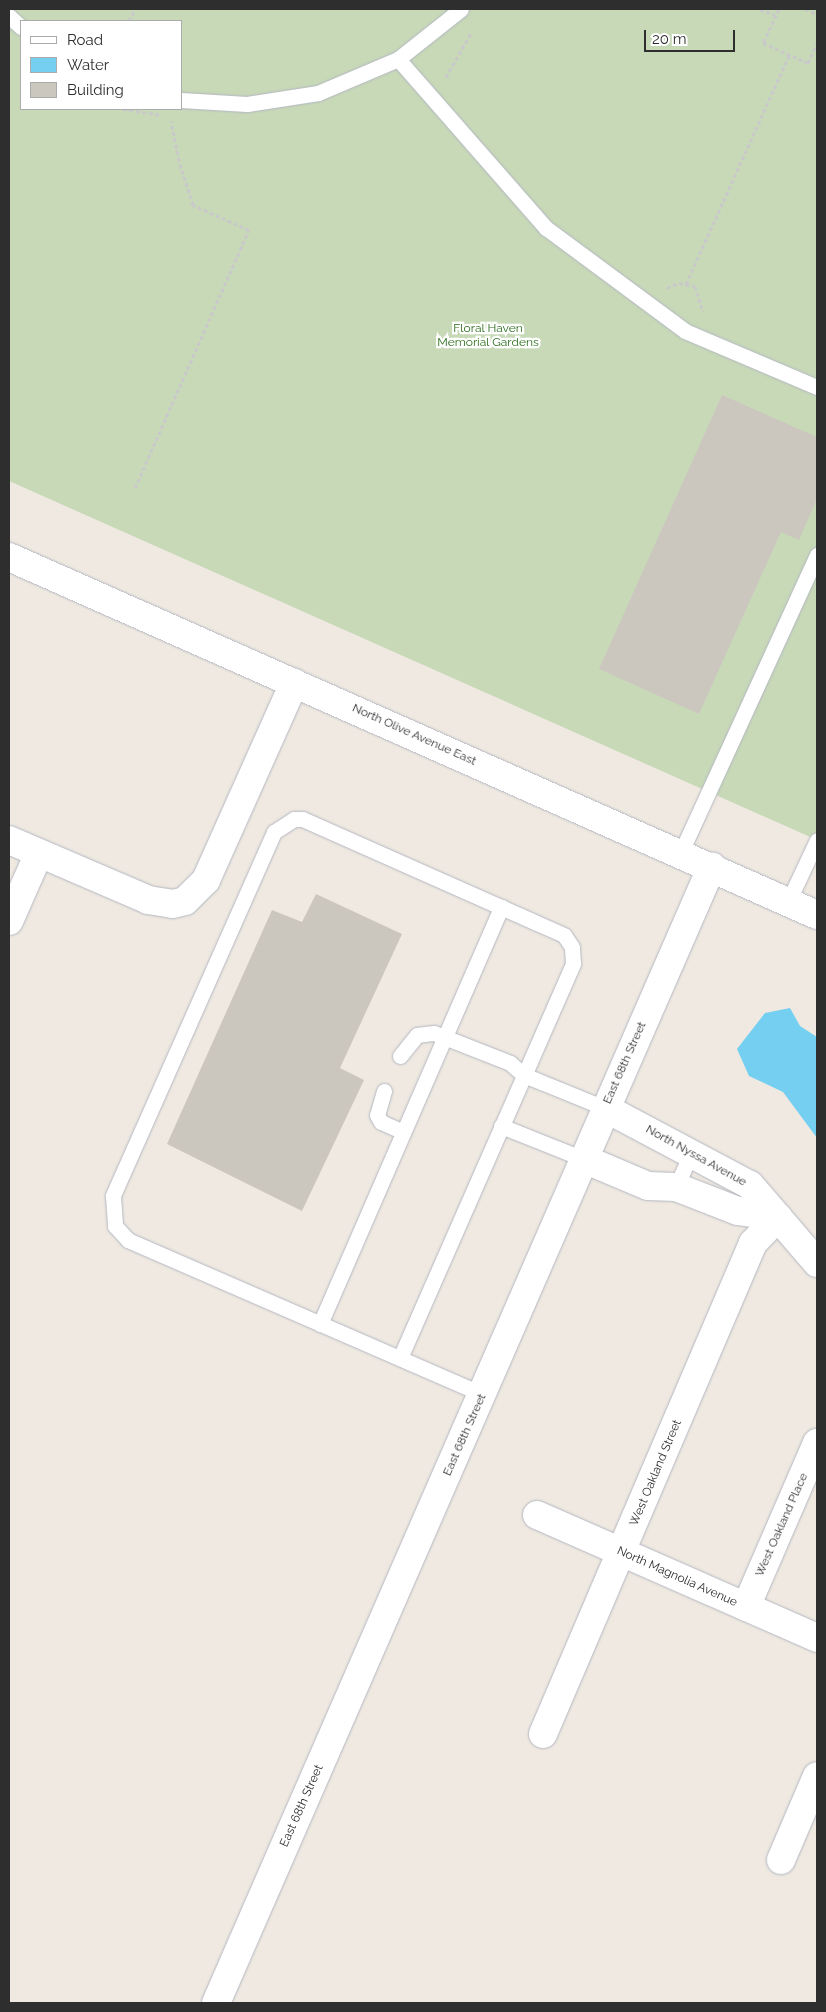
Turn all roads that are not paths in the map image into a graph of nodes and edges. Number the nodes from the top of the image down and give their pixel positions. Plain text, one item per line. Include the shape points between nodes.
1 (461, 9) edge
2 (9, 16) edge
3 (20, 26) edge
4 (398, 59) junction
5 (182, 100) edge
6 (817, 387) edge
7 (817, 555) edge
8 (9, 557) edge
9 (294, 682) junction
10 (9, 840) edge
11 (817, 840) edge
12 (681, 852) junction
13 (39, 853) junction
14 (712, 866) junction
15 (788, 902) junction
16 (501, 907) junction
17 (817, 915) edge
18 (9, 921) edge
19 (444, 1037) junction
20 (400, 1056) dead end
21 (524, 1075) junction
22 (384, 1091) dead end
23 (605, 1108) junction
24 (501, 1126) junction
25 (403, 1132) junction
26 (690, 1156) junction
27 (584, 1159) junction
28 (676, 1187) junction
29 (778, 1218) junction
30 (817, 1263) edge
31 (320, 1324) junction
32 (400, 1358) junction
33 (483, 1394) junction
34 (817, 1443) edge
35 (537, 1515) dead end
36 (623, 1552) junction
37 (746, 1607) junction
38 (817, 1638) edge
39 (543, 1734) dead end
40 (817, 1776) edge
41 (781, 1860) dead end
42 (216, 2003) edge

1 - 4 lane
2 - 3 lane
4 - 5 lane via 318,93 247,104
4 - 6 lane via 546,228 685,331
7 - 12 lane
8 - 9 street, North Olive Avenue East
9 - 12 street, North Olive Avenue East
9 - 13 street via 206,880 185,900 173,904 148,900
10 - 13 street
11 - 15 lane
12 - 14 street, North Olive Avenue East
13 - 18 street
14 - 15 street, North Olive Avenue East
14 - 23 street, East 68th Street
15 - 17 street, North Olive Avenue East
16 - 19 lane
16 - 21 lane via 564,935 572,947 573,963
16 - 31 lane via 302,820 294,819 280,826 274,832 113,1196 115,1226 128,1240
19 - 20 lane via 425,1032 408,1043
19 - 21 lane via 510,1063
19 - 25 lane
21 - 23 lane
21 - 24 lane
22 - 25 lane via 377,1115 380,1122
23 - 26 street, North Nyssa Avenue via 670,1141
23 - 27 street, East 68th Street
24 - 27 lane
24 - 32 lane
25 - 31 lane
26 - 28 lane
26 - 29 street, North Nyssa Avenue via 750,1185
27 - 28 street via 648,1186
27 - 33 street, East 68th Street
28 - 29 street via 738,1211
29 - 30 street, North Nyssa Avenue
29 - 36 street, West Oakland Street via 754,1242
31 - 32 lane
32 - 33 lane
33 - 42 street, East 68th Street
34 - 37 street, West Oakland Place
35 - 36 street, North Magnolia Avenue
36 - 37 street, North Magnolia Avenue
36 - 39 street, West Oakland Street
37 - 38 street, North Magnolia Avenue
40 - 41 street

